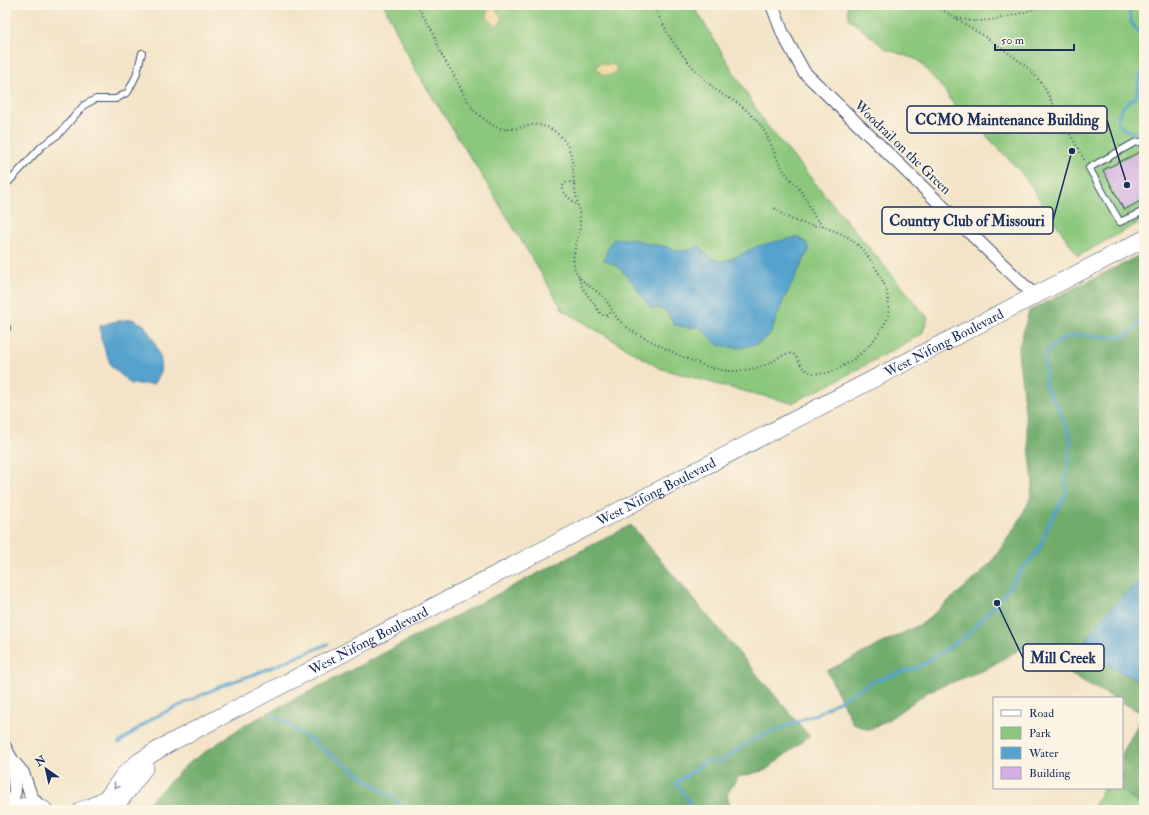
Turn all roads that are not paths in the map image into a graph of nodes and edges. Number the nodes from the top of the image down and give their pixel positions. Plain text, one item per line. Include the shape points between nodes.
1 (772, 5) edge
2 (142, 53) dead end
3 (1144, 141) edge
4 (5, 186) edge
5 (1144, 211) edge
6 (1144, 239) edge
7 (1035, 296) junction
8 (168, 744) junction
9 (5, 747) edge
10 (12, 760) junction
11 (43, 809) edge
12 (10, 810) edge
13 (14, 810) edge
14 (82, 810) edge
15 (110, 810) edge

1 - 7 street, Woodrail on the Green via 783,34 804,72
2 - 4 lane via 136,76 128,92 116,99 96,100 84,105 59,134 42,146
3 - 5 lane via 1134,143 1090,168 1120,222
6 - 7 main road, West Nifong Boulevard
7 - 8 main road, West Nifong Boulevard
8 -> 14 main road, West Nifong Boulevard via 140,760 124,775 108,797
8 - 15 main road, West Nifong Boulevard via 142,769 129,789
9 - 10 street
10 - 11 street via 23,773 31,796
10 - 12 street via 15,791
11 - 13 main road via 23,806

